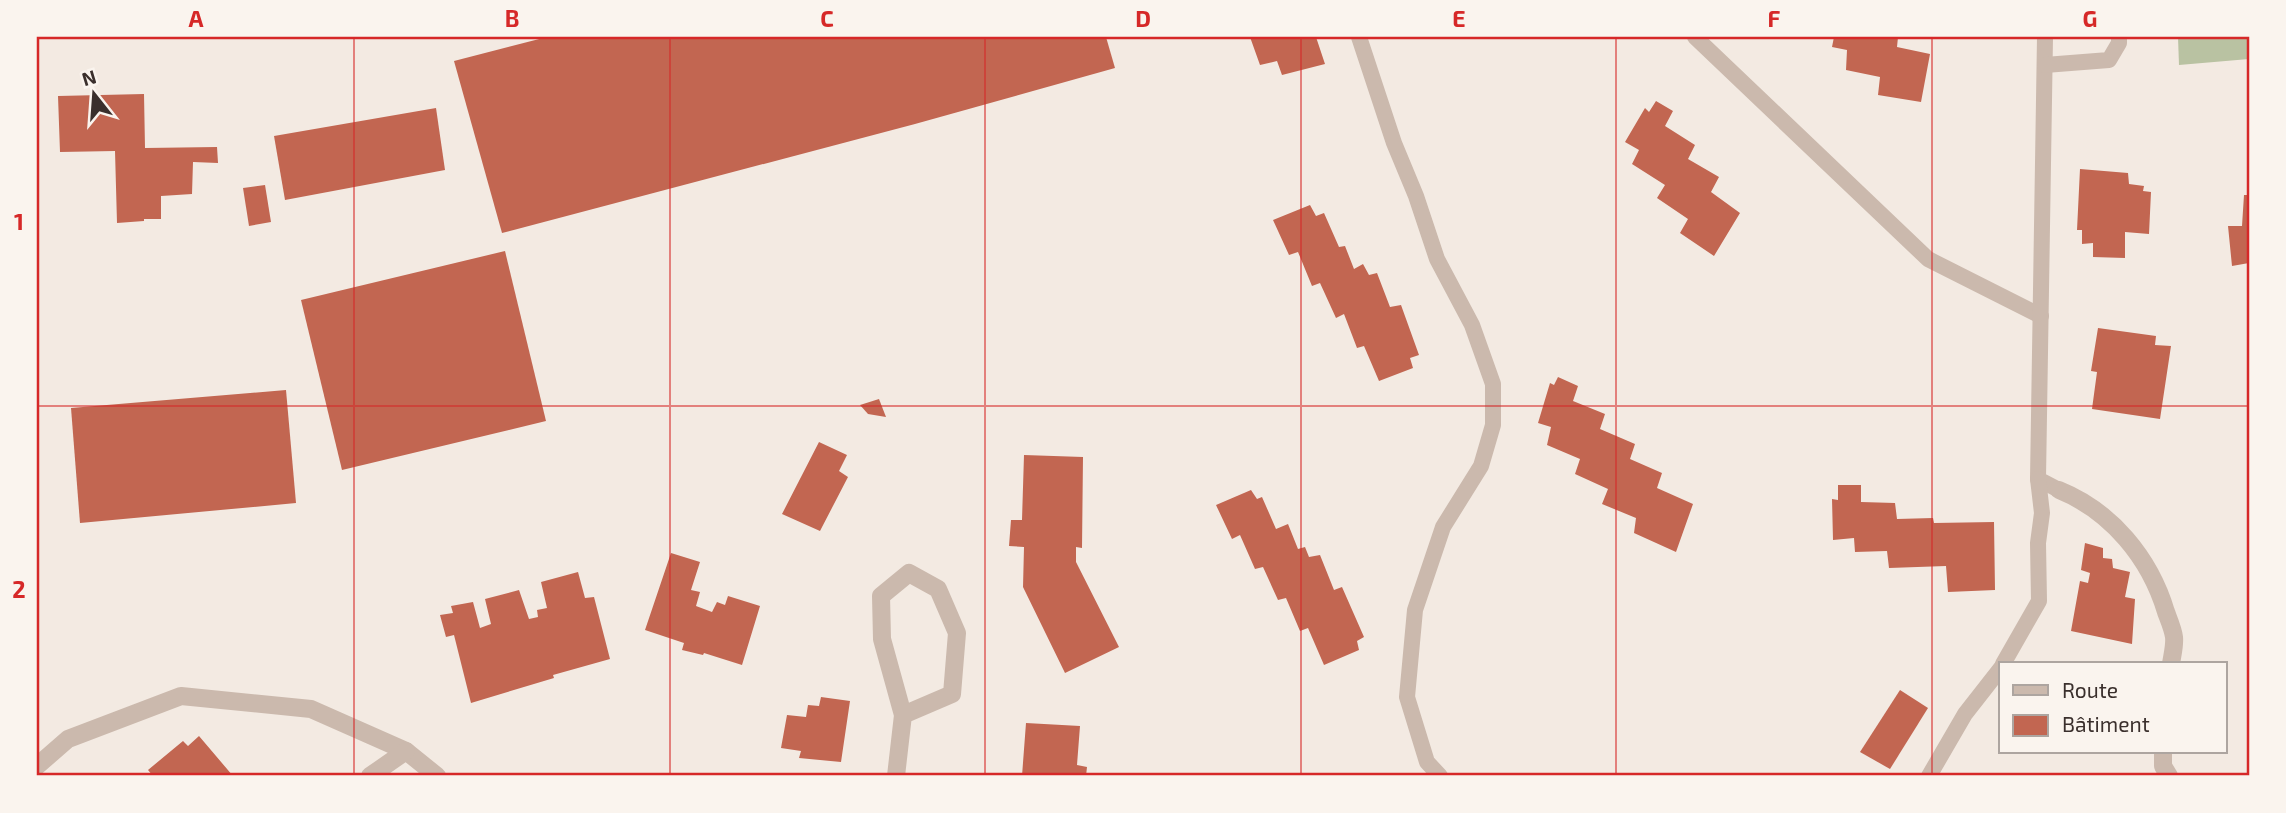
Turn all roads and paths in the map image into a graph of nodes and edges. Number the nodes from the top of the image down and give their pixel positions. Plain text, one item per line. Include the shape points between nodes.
1 (1359, 37) edge
2 (1695, 37) edge
3 (2045, 37) edge
4 (2119, 37) edge
5 (2045, 65) junction
6 (2041, 316) junction
7 (2038, 479) junction
8 (2059, 490) joint
9 (2004, 662) edge
10 (2171, 662) edge
11 (1999, 670) edge
12 (903, 715) junction
13 (406, 751) junction
14 (2163, 754) edge
15 (37, 766) edge
16 (370, 776) edge
17 (437, 776) edge
18 (896, 776) edge
19 (1440, 776) edge
20 (1929, 776) edge
21 (2169, 776) edge

1 - 19 lane via 1437,259 1472,325 1493,384 1493,425 1481,466 1443,527 1415,610 1407,697 1427,762
2 - 6 lane via 1928,259
3 - 5 lane
4 - 5 lane via 2109,60
5 - 6 lane
6 - 7 lane
7 - 8 lane
7 - 9 lane via 2042,513 2039,601
8 - 10 street via 2078,498 2119,530 2149,568 2175,638
11 - 20 lane via 1965,714
12 - 12 street via 882,639 881,596 909,573 938,589 957,633 952,694
12 - 18 street
13 - 15 street via 311,709 181,696 68,739
13 - 16 street
13 - 17 street
14 - 21 street

